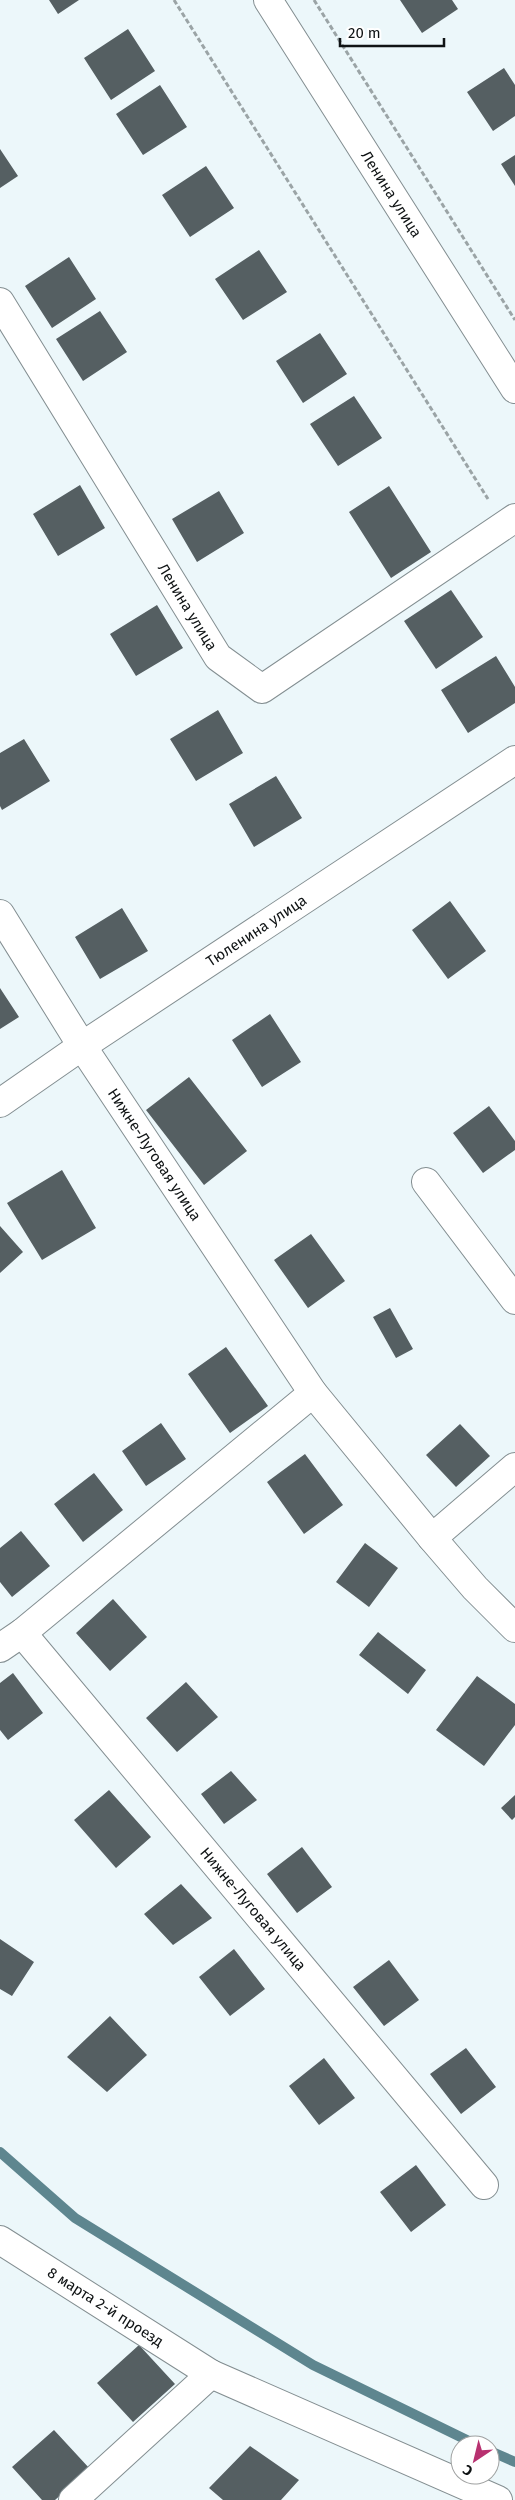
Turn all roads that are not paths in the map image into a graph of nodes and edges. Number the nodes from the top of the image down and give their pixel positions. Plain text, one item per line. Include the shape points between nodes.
1 (268, 0) edge
2 (0, 302) edge
3 (515, 389) edge
4 (510, 522) edge
5 (515, 760) edge
6 (0, 914) edge
7 (82, 1046) junction
8 (0, 1103) edge
9 (426, 1182) dead end
10 (515, 1300) edge
11 (313, 1393) junction
12 (515, 1467) edge
13 (432, 1538) junction
14 (515, 1628) edge
15 (22, 1632) junction
16 (0, 1648) edge
17 (484, 2185) dead end
18 (0, 2240) edge
19 (212, 2374) junction
20 (73, 2500) edge
21 (498, 2500) edge

1 - 3 street, Ленина улица
2 - 4 street, Ленина улица via 218,657 262,689
5 - 7 street, Тюленина улица
6 - 7 street, Нижне-Луговая улица
7 - 8 street, Тюленина улица
7 - 11 street, Нижне-Луговая улица
9 - 10 street
11 - 13 street, Нижне-Луговая улица
11 - 15 street
12 - 13 street
13 - 14 street, Нижне-Луговая улица
15 - 16 street
15 - 17 street, Нижне-Луговая улица
18 - 19 street, 8 марта 2-й проезд
19 - 20 street
19 - 21 street, 8 марта 2-й проезд

